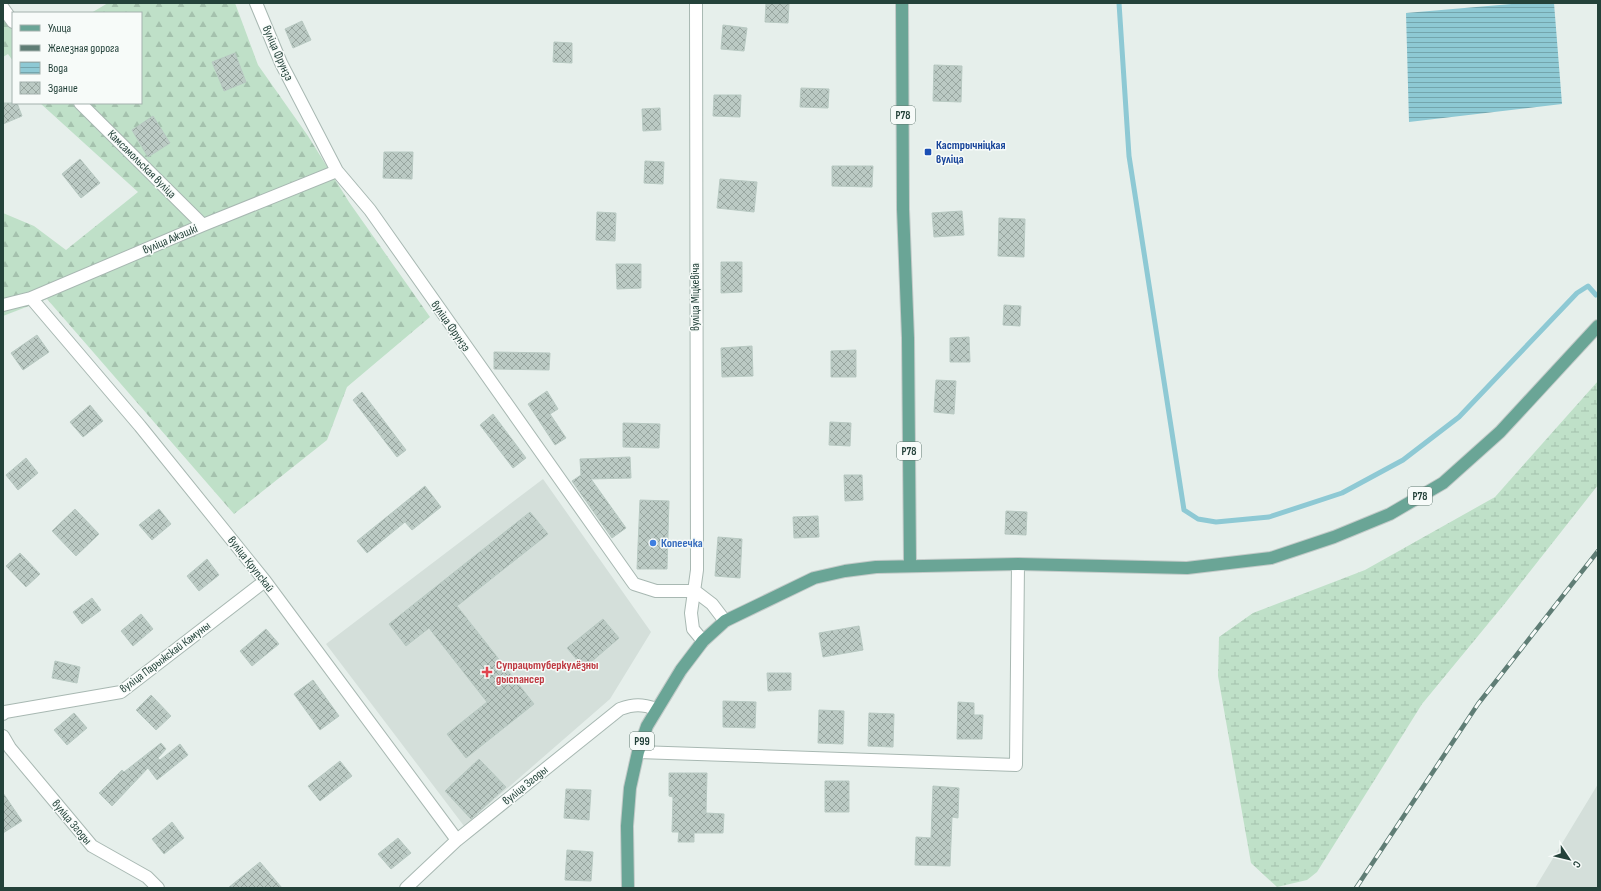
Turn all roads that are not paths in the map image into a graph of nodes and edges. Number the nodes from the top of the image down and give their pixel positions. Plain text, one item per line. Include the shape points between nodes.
1 (256, 3) edge
2 (696, 3) edge
3 (902, 3) edge
4 (3, 8) edge
5 (12, 21) edge
6 (81, 104) edge
7 (337, 171) junction
8 (204, 225) junction
9 (31, 298) junction
10 (3, 305) edge
11 (1598, 326) edge
12 (1018, 564) junction
13 (910, 565) junction
14 (265, 581) junction
15 (696, 590) junction
16 (725, 621) junction
17 (703, 641) junction
18 (656, 709) junction
19 (4, 713) edge
20 (3, 736) edge
21 (638, 752) junction
22 (457, 840) junction
23 (158, 888) edge
24 (406, 888) edge
25 (628, 888) edge

1 - 7 street, вуліца Фрунзэ via 281,63
2 - 15 street, вуліца Міцкевіча
3 - 13 main road, Р78
4 - 5 street
6 - 8 street, Камсамольская вуліца
7 - 8 street, вуліца Ажэшкі
7 - 15 street, вуліца Фрунзэ via 370,210 634,584 656,591
8 - 9 street, вуліца Ажэшкі
9 - 10 street, вуліца Ажэшкі
9 - 14 street, вуліца Крупскай via 140,426
11 - 12 main road, Р78 via 1494,437 1442,484 1390,514 1334,537 1271,558 1187,568
12 - 13 main road, Р78
12 - 21 street via 1016,765
13 - 16 main road, Р99 via 853,570 814,578
14 - 19 street, вуліца Парыжскай Камуны via 121,692
14 - 22 street, вуліца Крупскай
15 - 16 street via 712,604
15 - 17 street, вуліца Міцкевіча via 691,613 693,629
16 - 17 main road, Р99
17 - 18 main road, Р99
18 - 21 main road, Р99
18 - 22 street, вуліца Згоды via 642,704 620,709
20 - 23 street, вуліца Згоды via 10,748 92,846 147,878
21 - 25 main road, Р99 via 630,788 627,826
22 - 24 street, вуліца Згоды

